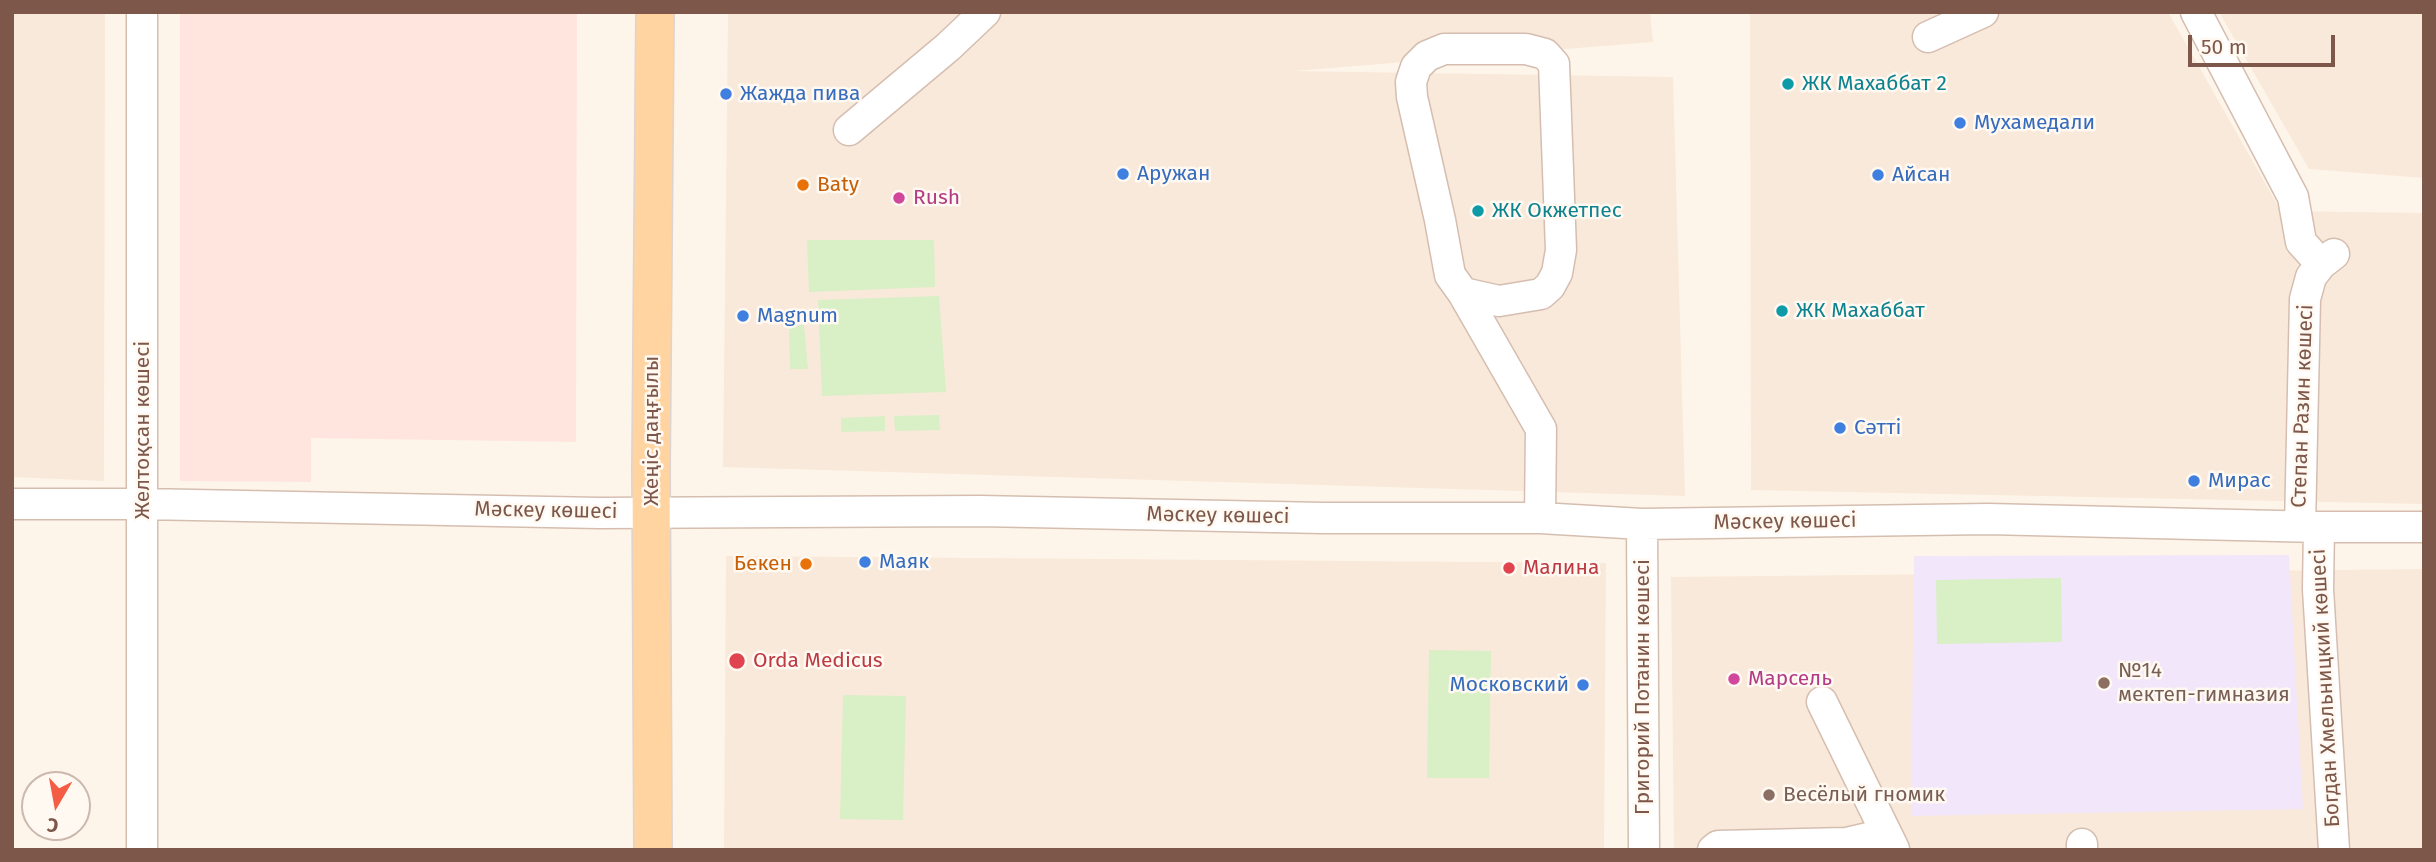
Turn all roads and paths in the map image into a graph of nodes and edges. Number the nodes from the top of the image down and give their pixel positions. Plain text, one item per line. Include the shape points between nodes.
1 (142, 12) edge
2 (655, 12) edge
3 (985, 12) edge
4 (1983, 12) edge
5 (2196, 12) edge
6 (1928, 37) dead end
7 (849, 130) dead end
8 (1463, 293) junction
9 (12, 504) edge
10 (143, 504) junction
11 (652, 513) junction
12 (1540, 518) junction
13 (1642, 524) junction
14 (2309, 526) junction
15 (2424, 527) edge
16 (1822, 702) dead end
17 (1890, 842) edge
18 (142, 849) edge
19 (653, 850) edge
20 (1644, 850) edge
21 (1713, 850) edge
22 (2334, 850) edge

1 - 10 street, Желтоқсан көшесі
2 - 11 main road, Жеңіс даңғылы
3 - 7 street
4 - 6 street
5 - 14 street, Степан Разин көшесі via 2293,197 2301,242 2327,259 2311,277 2305,299
8 - 8 street via 1450,275 1412,97 1416,67 1444,49 1526,49 1545,54 1554,64 1561,250 1557,274 1541,294 1499,300
8 - 12 street via 1541,429
9 - 10 street, Мәскеу көшесі
10 - 11 street, Мәскеу көшесі
10 - 18 street, Желтоқсан көшесі
11 - 12 street, Мәскеу көшесі via 980,511
11 - 19 main road, Жеңіс даңғылы
12 - 13 street, Мәскеу көшесі
13 - 14 street, Мәскеу көшесі via 1988,519
13 - 20 street, Григорий Потанин көшесі
14 - 15 street, Мәскеу көшесі
14 - 22 street, Богдан Хмельницкий көшесі via 2318,589
16 - 17 street
17 - 21 street via 1718,846

